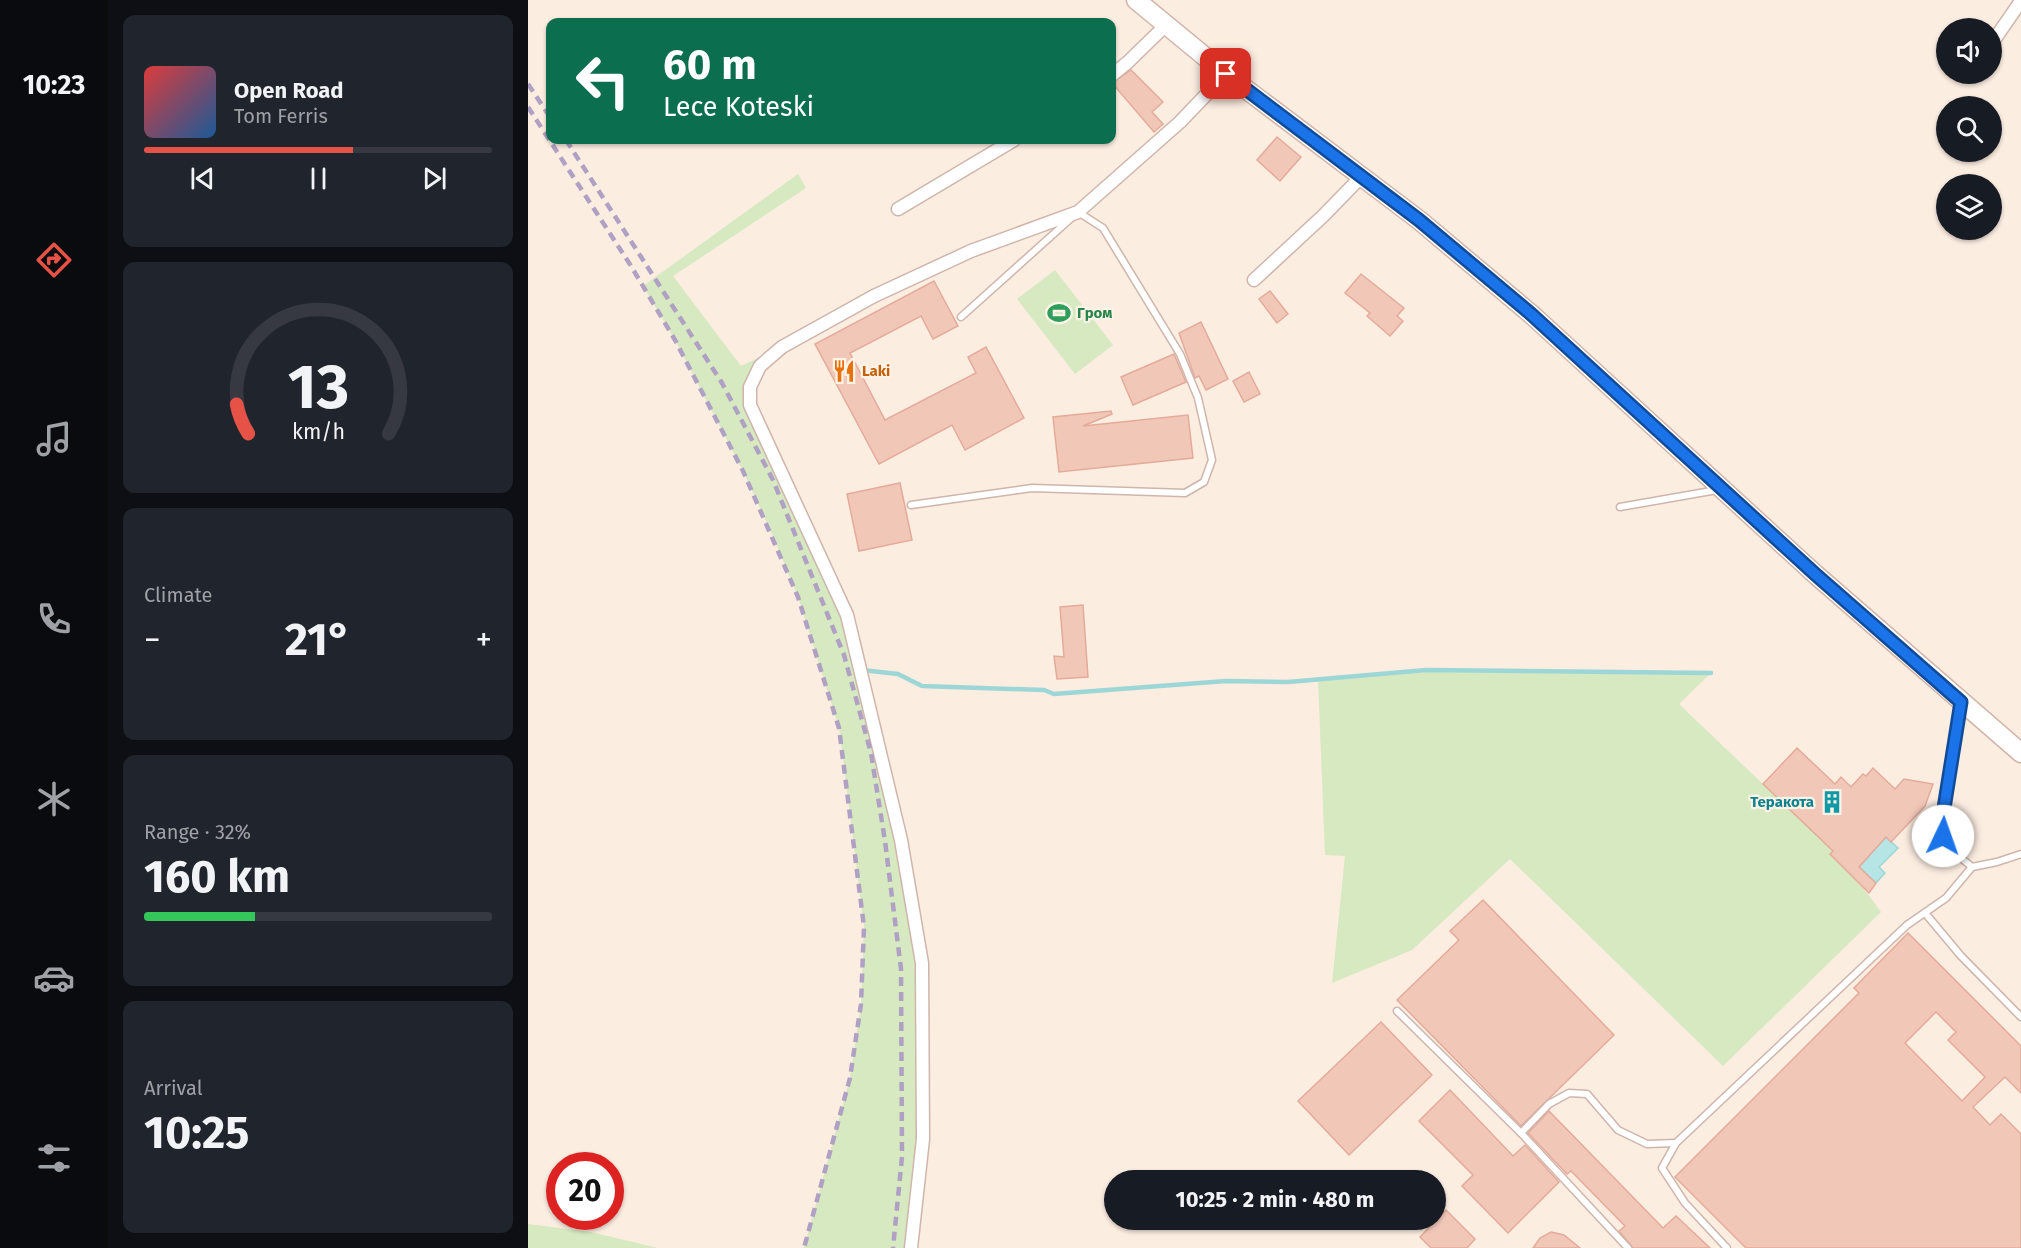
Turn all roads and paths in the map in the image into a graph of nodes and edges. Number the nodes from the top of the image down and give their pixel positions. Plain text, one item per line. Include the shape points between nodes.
1 (1136, 0) edge
2 (2021, 2) edge
3 (1167, 24) junction
4 (2002, 29) edge
5 (1116, 72) edge
6 (1226, 74) junction
7 (1007, 144) edge
8 (1362, 176) junction
9 (898, 209) dead end
10 (1078, 212) junction
11 (1254, 280) dead end
12 (961, 317) dead end
13 (1724, 490) junction
14 (911, 505) dead end
15 (1620, 507) dead end
16 (1961, 702) junction
17 (2021, 753) edge
18 (2021, 854) edge
19 (1972, 867) junction
20 (1924, 913) junction
21 (1397, 1011) dead end
22 (2021, 1017) edge
23 (1521, 1133) junction
24 (1676, 1143) junction
25 (911, 1248) edge
26 (1628, 1248) edge
27 (1727, 1248) edge

1 - 3 main road
2 - 4 street
3 - 5 street
3 - 6 main road
6 - 8 main road
6 - 10 street via 1180,122
7 - 9 street
8 - 11 street
8 - 13 main road via 1531,314
10 - 12 lane
10 - 14 lane via 1103,228 1180,354 1198,398 1212,460 1204,482 1185,493 1032,489
10 - 25 street via 970,251 810,330 760,366 750,387 750,405 847,615 901,840 922,963 923,1139
13 - 15 lane
13 - 16 main road
16 - 17 main road
16 - 19 lane via 1941,827 1947,845
18 - 19 lane
19 - 20 lane via 1946,898
20 - 22 lane
20 - 24 lane
21 - 23 lane
23 - 24 lane via 1549,1104 1569,1093 1587,1094 1618,1130 1647,1144
23 - 26 lane
24 - 27 lane via 1662,1168 1685,1203

